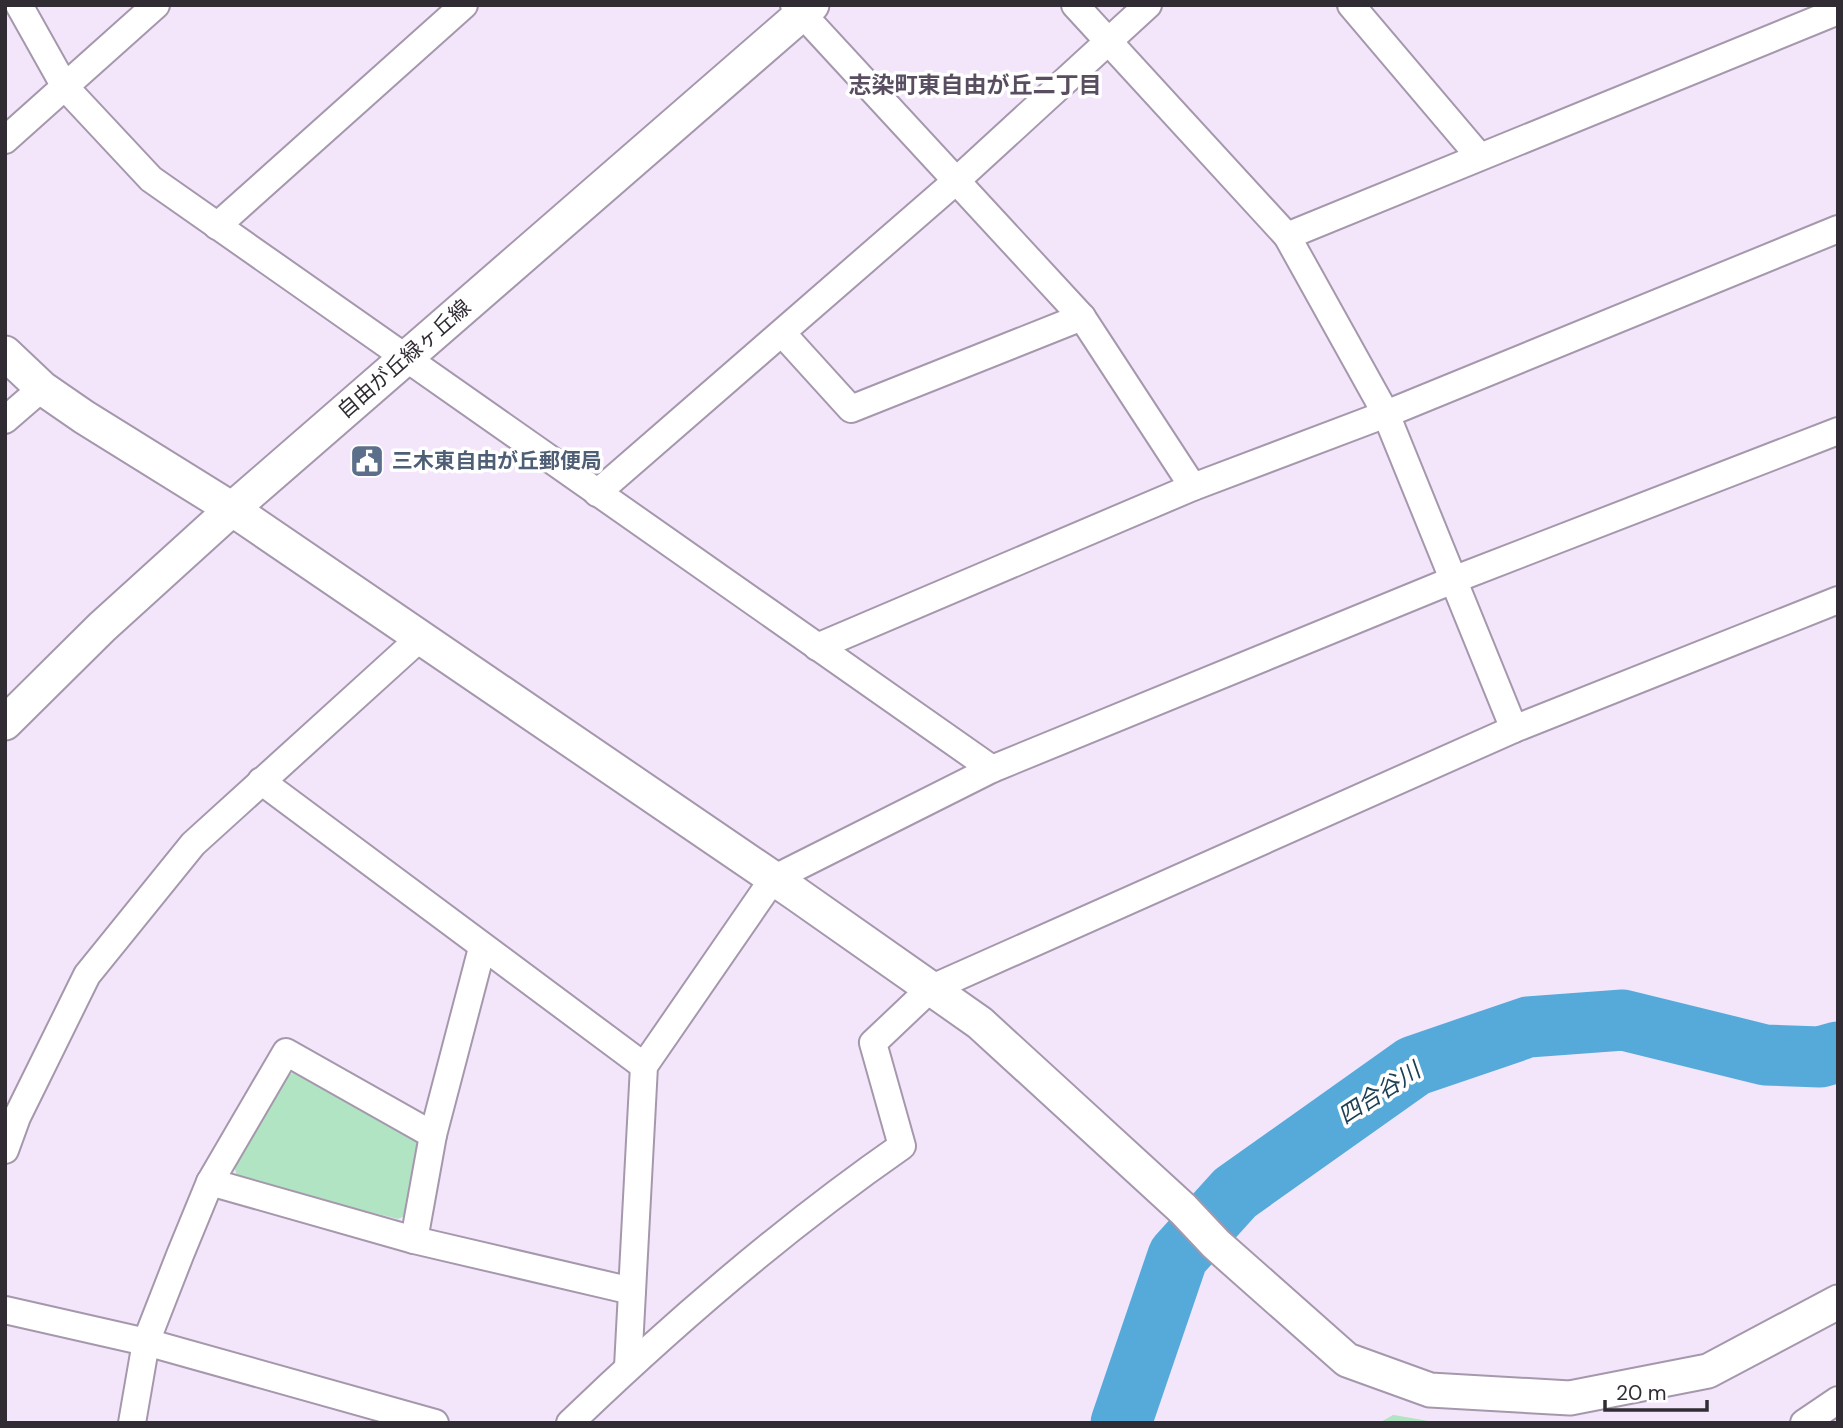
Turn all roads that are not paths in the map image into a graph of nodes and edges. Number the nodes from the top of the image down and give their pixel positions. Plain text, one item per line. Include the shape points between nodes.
1 (19, 5) edge
2 (156, 5) edge
3 (464, 5) edge
4 (1075, 5) edge
5 (1149, 5) edge
6 (1351, 5) edge
7 (802, 8) edge
8 (1838, 11) edge
9 (1110, 43) junction
10 (65, 87) junction
11 (5, 140) edge
12 (1479, 156) junction
13 (956, 181) junction
14 (217, 226) junction
15 (1838, 229) edge
16 (1287, 236) junction
17 (1082, 317) junction
18 (782, 333) junction
19 (5, 353) edge
20 (404, 359) junction
21 (42, 387) junction
22 (1386, 414) junction
23 (5, 420) edge
24 (1838, 431) edge
25 (1194, 487) junction
26 (597, 493) junction
27 (232, 509) junction
28 (1453, 580) junction
29 (1838, 600) edge
30 (420, 638) junction
31 (817, 647) junction
32 (5, 723) edge
33 (1514, 729) junction
34 (992, 769) junction
35 (261, 781) junction
36 (774, 879) junction
37 (482, 948) junction
38 (930, 989) junction
39 (644, 1066) junction
40 (433, 1135) junction
41 (5, 1150) edge
42 (210, 1182) junction
43 (414, 1240) junction
44 (632, 1291) junction
45 (1838, 1302) edge
46 (5, 1310) edge
47 (146, 1342) junction
48 (628, 1367) junction
49 (1838, 1401) edge
50 (132, 1423) edge
51 (435, 1423) edge
52 (570, 1423) edge
53 (1804, 1423) edge

1 - 10 street
2 - 10 street
3 - 14 street
4 - 9 street
5 - 9 street
6 - 12 street
7 - 13 street
7 - 20 street, 自由が丘緑ヶ丘線
8 - 12 street
9 - 13 street
9 - 16 street
10 - 11 street
10 - 14 street via 151,179
12 - 16 street
13 - 17 street
13 - 18 street
14 - 20 street
15 - 22 street
16 - 22 street
17 - 18 street via 850,409
17 - 25 street
18 - 26 street
19 - 21 street
20 - 26 street
20 - 27 street, 自由が丘緑ヶ丘線
21 - 23 street
21 - 27 street
22 - 25 street
22 - 28 street
24 - 28 street
25 - 31 street
26 - 31 street
27 - 30 street
27 - 32 street, 自由が丘緑ヶ丘線
28 - 33 street
28 - 34 street
29 - 33 street
30 - 35 street
30 - 36 street
31 - 34 street
33 - 38 street
34 - 36 street
35 - 37 street
35 - 41 street via 192,844 87,975 17,1116
36 - 38 street
36 - 39 street
37 - 39 street
37 - 40 street
38 - 45 street via 979,1023 1347,1360 1430,1390 1570,1398 1708,1371
38 - 48 street via 873,1043 902,1146 823,1201
39 - 44 street
40 - 42 street via 286,1052
40 - 43 street
42 - 43 street
42 - 47 street
43 - 44 street
44 - 48 street
46 - 47 street
47 - 50 street
47 - 51 street
48 - 52 street
49 - 53 street

